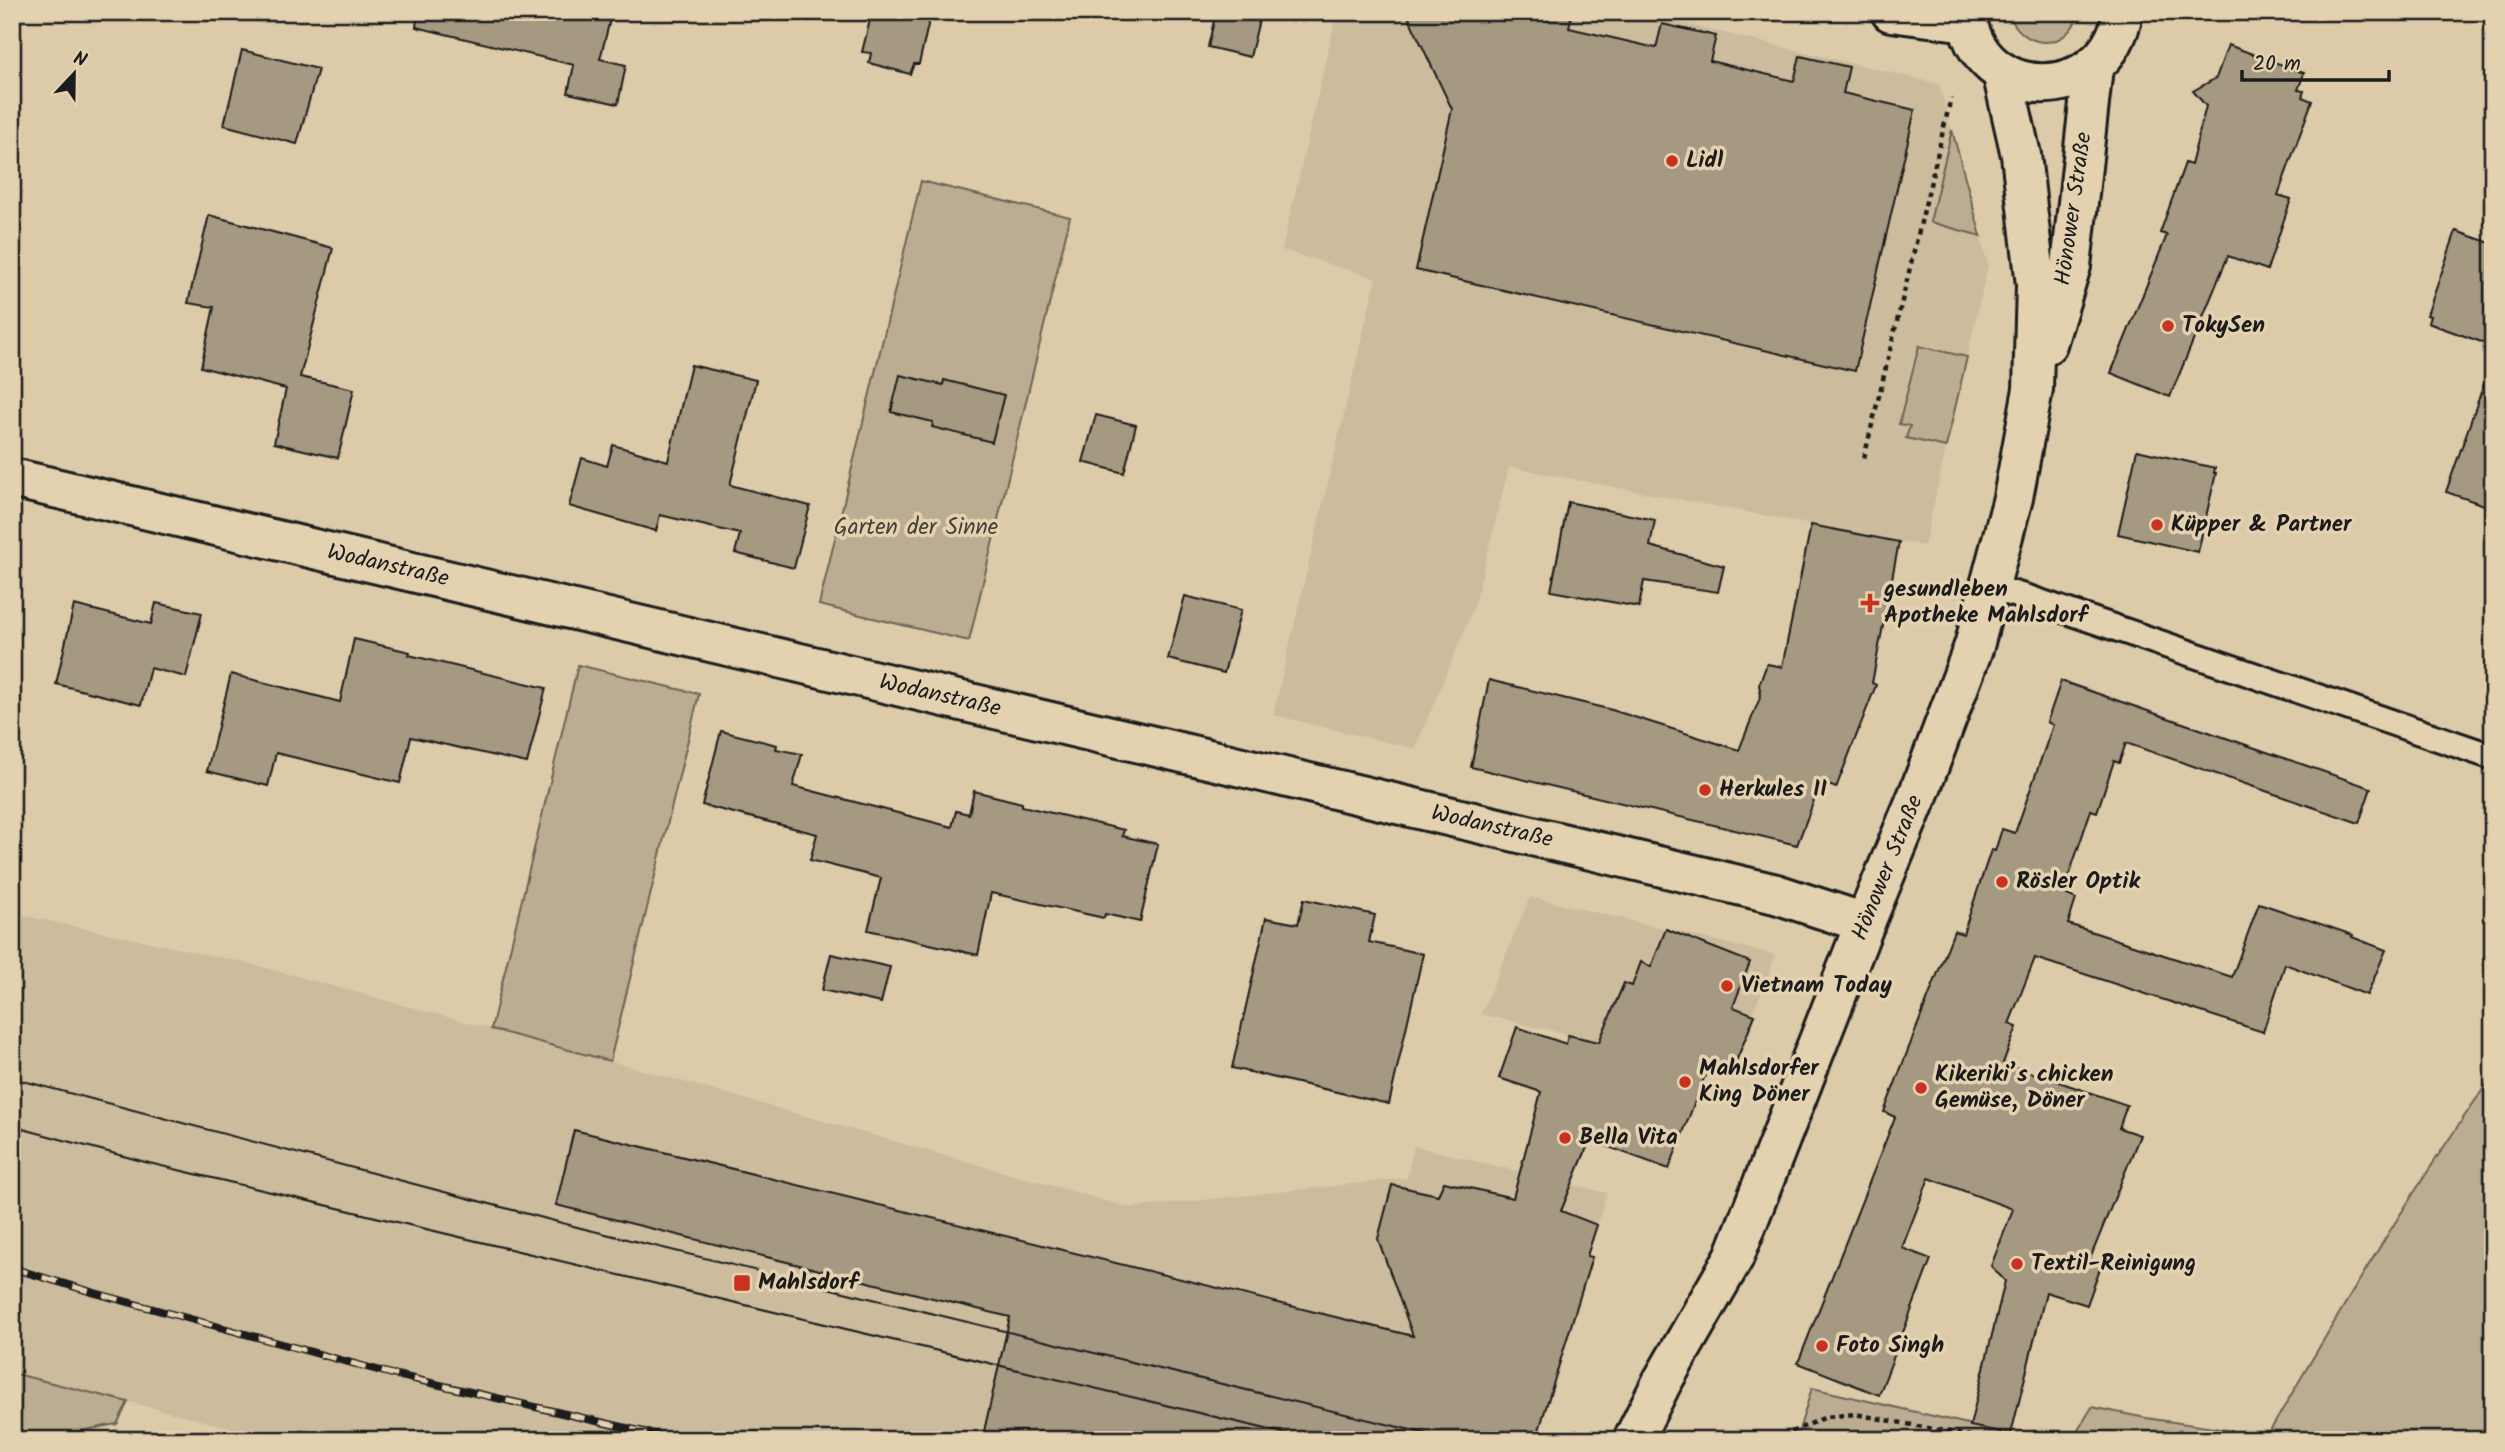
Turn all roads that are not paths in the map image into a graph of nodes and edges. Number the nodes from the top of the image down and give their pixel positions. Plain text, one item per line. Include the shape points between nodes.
1 (1891, 12) edge
2 (2123, 12) edge
3 (1967, 17) edge
4 (2094, 67) junction
5 (2002, 72) junction
6 (2033, 389) junction
7 (12, 478) edge
8 (1990, 587) junction
9 (2493, 757) edge
10 (1865, 923) junction
11 (1633, 1440) edge

1 - 3 main road
2 - 4 main road via 2108,52
3 - 5 main road via 1984,57
4 - 5 main road via 2065,82 2048,84
4 - 6 main road, Hönower Straße via 2071,266
5 - 6 main road, Hönower Straße via 2021,155 2036,285
6 - 8 main road, Hönower Straße via 2013,498
7 - 10 main road, Wodanstraße via 1776,894
8 - 9 lane
8 - 10 main road, Hönower Straße via 1956,695
10 - 11 main road, Hönower Straße via 1734,1257

